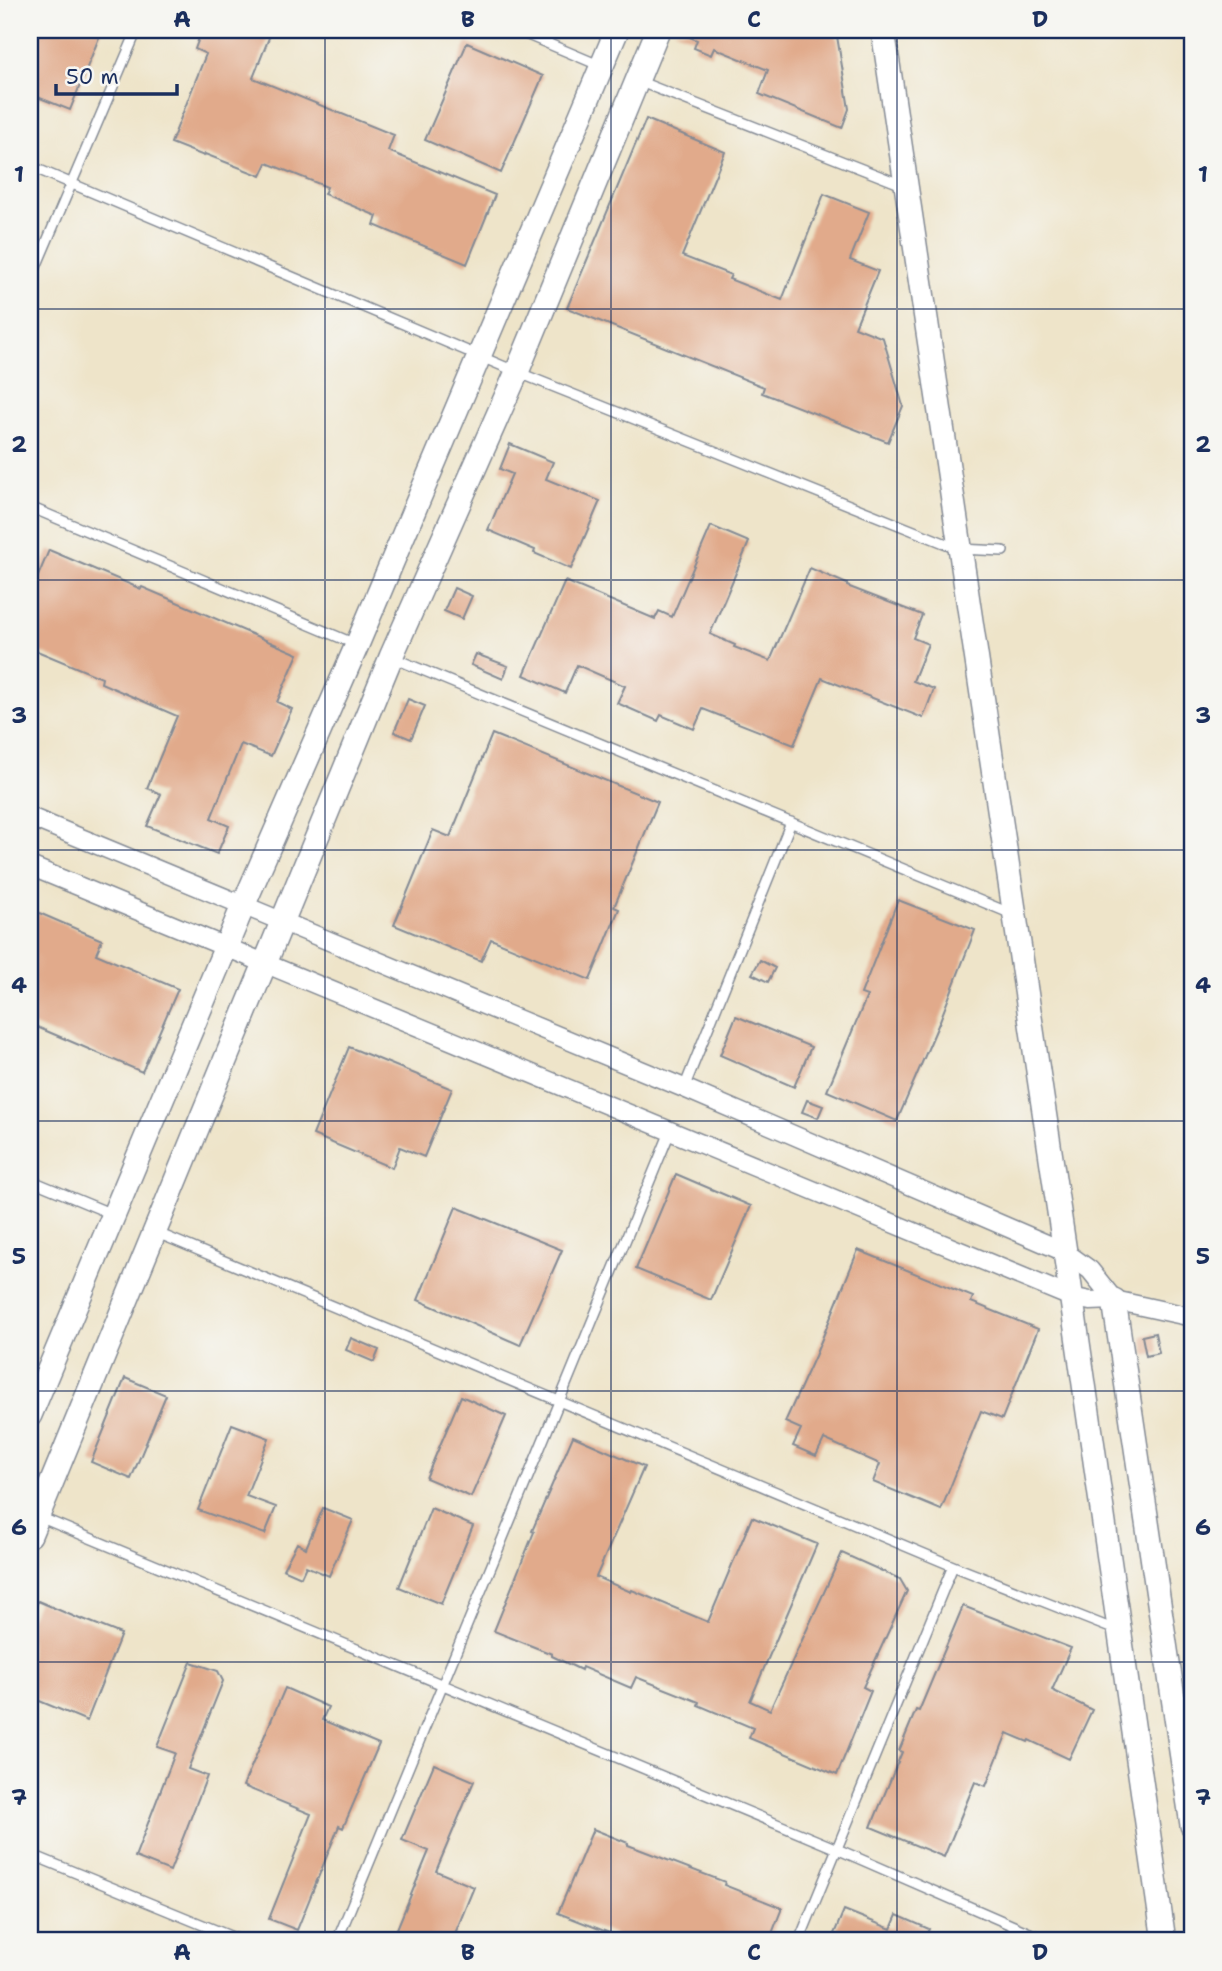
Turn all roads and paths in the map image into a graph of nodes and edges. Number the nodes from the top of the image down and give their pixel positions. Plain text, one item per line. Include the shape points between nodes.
1 (137, 30) edge
2 (516, 30) edge
3 (617, 30) edge
4 (658, 30) edge
5 (883, 30) edge
6 (602, 66) junction
7 (636, 80) junction
8 (30, 166) edge
9 (72, 184) junction
10 (906, 187) junction
11 (30, 281) edge
12 (480, 355) junction
13 (517, 372) junction
14 (30, 507) edge
15 (959, 549) junction
16 (1003, 551) dead end
17 (357, 645) junction
18 (391, 657) junction
19 (30, 817) edge
20 (791, 822) junction
21 (30, 866) edge
22 (243, 906) junction
23 (1014, 914) junction
24 (282, 922) junction
25 (226, 947) junction
26 (265, 964) junction
27 (684, 1088) junction
28 (670, 1132) junction
29 (30, 1180) edge
30 (114, 1215) junction
31 (155, 1231) junction
32 (1065, 1252) junction
33 (1071, 1297) junction
34 (1114, 1300) junction
35 (1192, 1317) edge
36 (559, 1401) junction
37 (30, 1415) edge
38 (32, 1522) edge
39 (953, 1566) junction
40 (1119, 1631) junction
41 (442, 1685) junction
42 (1192, 1825) edge
43 (837, 1849) junction
44 (30, 1854) edge
45 (242, 1941) edge
46 (337, 1941) edge
47 (799, 1941) edge
48 (1048, 1941) edge
49 (1164, 1941) edge

1 - 9 lane
2 - 6 lane
3 - 6 street
4 - 7 street
5 - 10 street
6 - 12 street
7 - 10 lane
7 - 13 street
8 - 9 lane
9 - 11 lane
9 - 12 lane
10 - 15 street
12 - 13 lane
12 - 17 street
13 - 15 lane
13 - 18 street
14 - 17 lane
15 - 16 lane
15 - 23 street
17 - 22 street
18 - 20 lane
18 - 24 street
19 - 22 street
20 - 23 lane
20 - 27 lane
21 - 25 street
22 - 24 street
22 - 25 street
23 - 32 street
24 - 26 street
24 - 27 street
25 - 26 street
25 - 30 street
26 - 28 street
26 - 31 street
27 - 32 street
28 - 33 street
28 - 36 lane
29 - 30 lane
30 - 37 street
31 - 36 lane
31 - 38 street
32 - 33 street
32 - 34 street via 1090,1270
33 - 34 street
33 - 40 street
34 - 35 street
34 - 42 street
36 - 39 lane
36 - 41 lane
38 - 41 lane
39 - 40 lane
39 - 43 lane
40 - 49 street
41 - 43 lane
41 - 46 lane
43 - 47 lane
43 - 48 lane
44 - 45 lane

